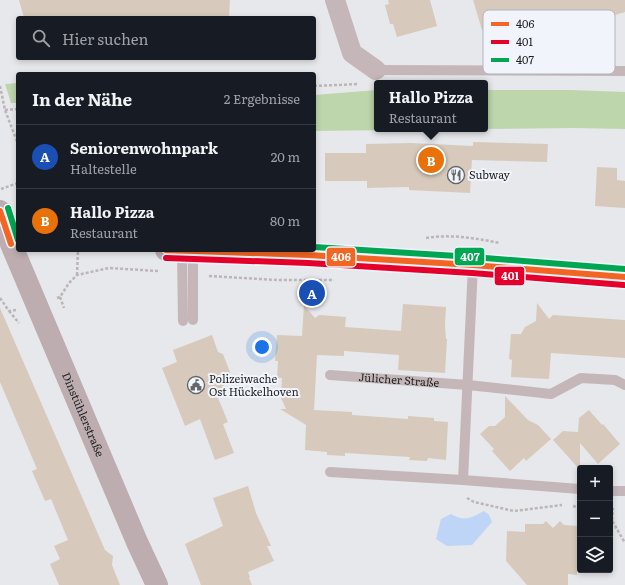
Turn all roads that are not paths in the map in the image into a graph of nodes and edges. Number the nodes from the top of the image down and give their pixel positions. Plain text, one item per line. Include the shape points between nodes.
1 (335, 0) edge
2 (376, 70) joint
3 (483, 70) edge
4 (615, 71) edge
5 (625, 71) edge
6 (0, 211) edge
7 (10, 244) edge
8 (180, 252) edge
9 (181, 252) edge
10 (212, 252) edge
11 (473, 265) junction
12 (625, 277) edge
13 (330, 375) dead end
14 (468, 385) junction
15 (625, 385) edge
16 (330, 472) dead end
17 (463, 480) junction
18 (577, 489) edge
19 (613, 491) edge
20 (625, 491) edge
21 (157, 585) edge

1 - 2 street via 352,53
2 - 3 lane
4 - 5 lane
6 - 7 main road, Dinstühlerstraße
7 - 21 main road, Dinstühlerstraße via 136,542
8 - 9 lane via 188,321 193,275
10 - 11 main road
11 - 12 main road
11 - 14 lane
13 - 14 lane, Jülicher Straße
14 - 15 lane, Jülicher Straße via 551,394 581,378 615,380
14 - 17 lane
16 - 17 lane
17 - 18 lane
19 - 20 lane

